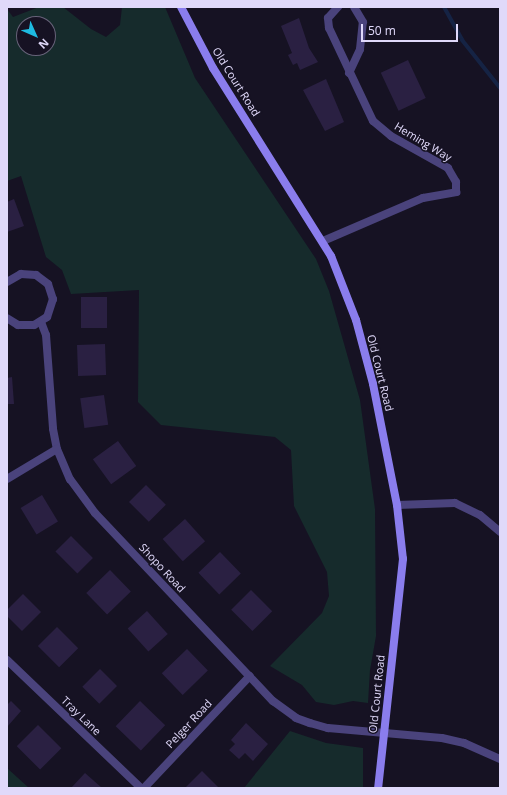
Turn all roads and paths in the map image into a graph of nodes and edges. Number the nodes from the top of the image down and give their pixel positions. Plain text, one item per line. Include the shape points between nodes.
1 (181, 7) edge
2 (338, 7) edge
3 (354, 7) edge
4 (349, 73) junction
5 (323, 241) junction
6 (7, 282) edge
7 (7, 318) edge
8 (41, 322) junction
9 (57, 449) junction
10 (7, 479) edge
11 (397, 505) junction
12 (500, 532) edge
13 (7, 660) edge
14 (250, 676) junction
15 (383, 734) junction
16 (500, 759) edge
17 (141, 788) edge
18 (144, 788) edge
19 (378, 788) edge

1 - 5 main road, Old Court Road via 213,68
2 - 4 street, Heming Way via 328,18 329,28
3 - 4 street via 364,22 360,49
4 - 5 street, Heming Way via 373,121 391,136 448,168 456,182 456,192 423,198
5 - 11 main road, Old Court Road via 341,278 363,344
6 - 8 street via 17,275 29,273 40,277 48,284 52,306
7 - 8 street via 22,326
8 - 9 street, Shopo Road via 46,335
9 - 10 street
9 - 14 street, Shopo Road via 70,479 95,513
11 - 12 street via 455,503 480,514
11 - 15 main road, Old Court Road via 402,571
13 - 17 street, Tray Lane
14 - 15 street, Shopo Road via 284,710 296,718 328,728
14 - 18 street, Pelger Road
15 - 16 street, Shopo Road via 464,743
15 - 19 main road, Old Court Road

